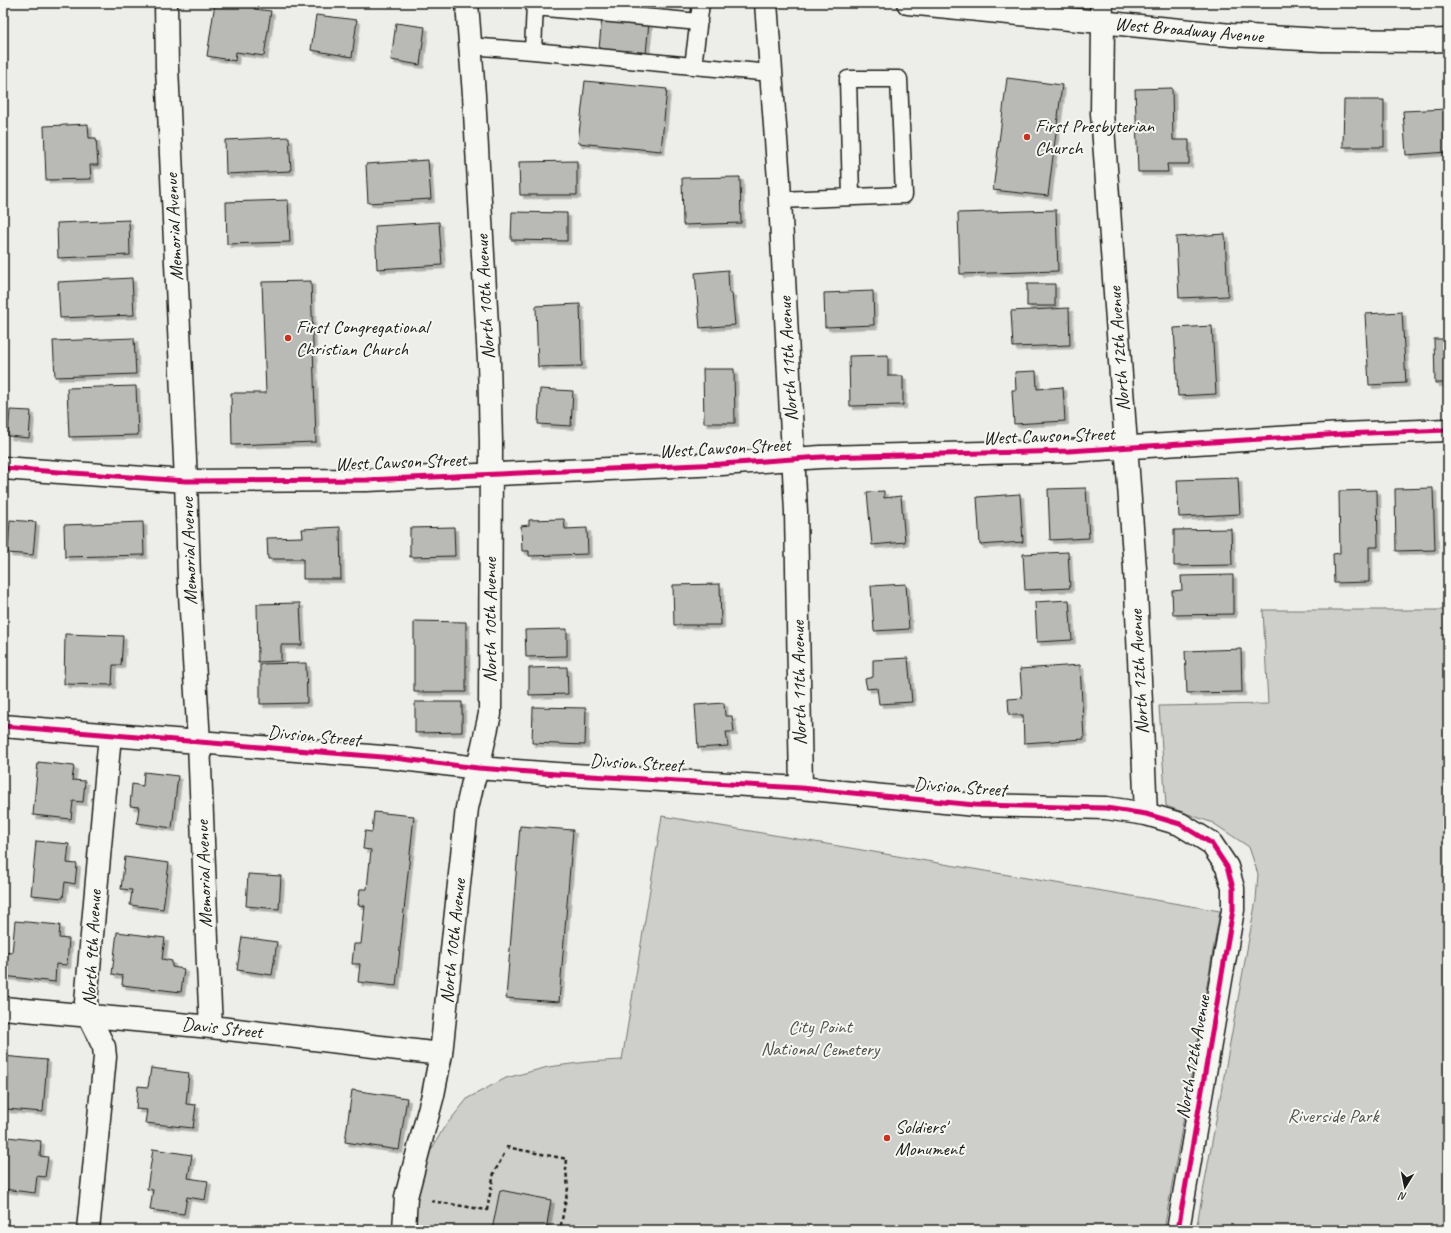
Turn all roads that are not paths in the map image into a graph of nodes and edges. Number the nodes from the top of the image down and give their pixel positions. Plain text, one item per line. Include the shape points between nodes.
1 (166, 3) edge
2 (467, 3) edge
3 (701, 3) edge
4 (766, 3) edge
5 (908, 3) edge
6 (535, 5) edge
7 (1102, 13) edge
8 (698, 22) junction
9 (1448, 40) edge
10 (469, 46) junction
11 (532, 51) junction
12 (694, 66) junction
13 (771, 72) junction
14 (851, 197) junction
15 (780, 200) junction
16 (1448, 430) edge
17 (1126, 448) junction
18 (793, 459) junction
19 (3, 468) edge
20 (490, 474) junction
21 (186, 481) junction
22 (3, 726) edge
23 (110, 735) junction
24 (200, 742) junction
25 (478, 768) junction
26 (801, 788) junction
27 (1146, 814) junction
28 (1233, 888) joint
29 (3, 1008) edge
30 (88, 1015) junction
31 (211, 1027) junction
32 (441, 1054) junction
33 (88, 1230) edge
34 (404, 1230) edge
35 (1178, 1230) edge

1 - 21 street, Memorial Avenue
2 - 10 street, North 10th Avenue
3 - 8 lane
4 - 13 street, North 11th Avenue
5 - 7 street, West Broadway Avenue
6 - 8 lane
6 - 11 lane
7 - 9 street, West Broadway Avenue via 1231,35 1322,40
7 - 17 street, North 12th Avenue via 1102,113
8 - 12 lane
10 - 11 lane
10 - 20 street, North 10th Avenue via 489,360
11 - 12 lane
12 - 13 lane
13 - 15 street, North 11th Avenue
14 - 14 lane via 904,195 899,79 848,79
14 - 15 lane
15 - 18 street, North 11th Avenue
16 - 17 street, West Cawson Street
17 - 18 street, West Cawson Street
17 - 27 street, North 12th Avenue via 1135,569
18 - 20 street, West Cawson Street
18 - 26 street, North 11th Avenue
19 - 21 street, West Cawson Street
20 - 21 street, West Cawson Street via 367,480
20 - 25 street, North 10th Avenue via 490,714
21 - 24 street, Memorial Avenue
22 - 23 street, Divsion Street
23 - 24 street, Divsion Street
23 - 30 street, North 9th Avenue via 86,1002
24 - 25 street, Divsion Street via 394,758
24 - 31 street, Memorial Avenue
25 - 26 street, Divsion Street
25 - 32 street, North 10th Avenue via 467,808
26 - 27 street, Divsion Street via 975,804 1106,808
27 - 28 street, Divsion Street via 1180,824 1211,843 1227,867
28 - 35 street, North 12th Avenue via 1233,910
29 - 30 street, Davis Street
30 - 31 street, Davis Street
30 - 33 street, North 9th Avenue via 104,1047 105,1057
31 - 32 street, Davis Street
32 - 34 street, North 10th Avenue via 406,1197

